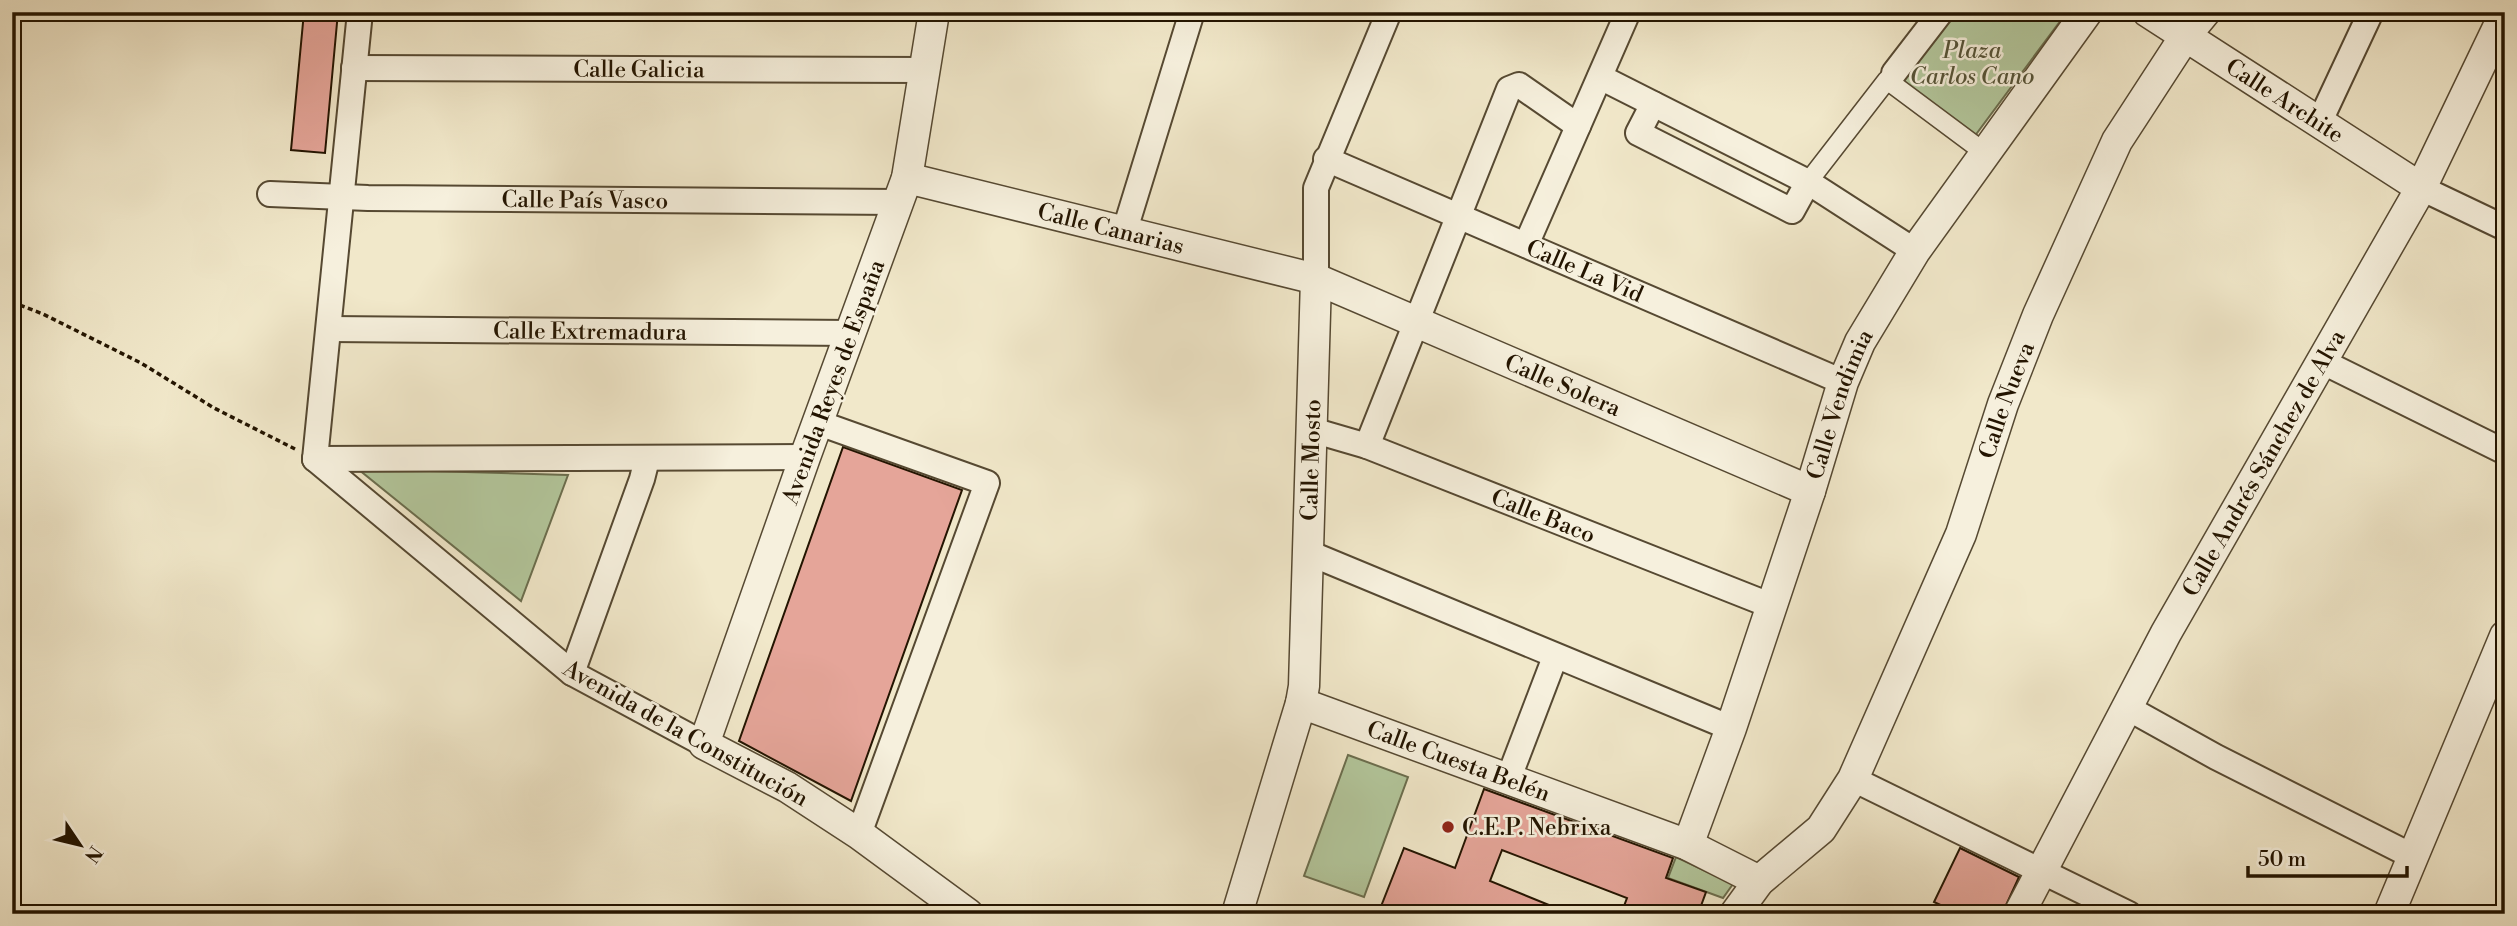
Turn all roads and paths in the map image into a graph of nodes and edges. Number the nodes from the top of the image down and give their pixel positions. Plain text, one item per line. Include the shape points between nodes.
1 (359, 12) edge
2 (934, 12) edge
3 (1192, 12) edge
4 (1389, 12) edge
5 (1628, 12) edge
6 (2087, 12) edge
7 (2148, 12) edge
8 (2205, 12) edge
9 (2371, 12) edge
10 (1938, 13) edge
11 (2505, 13) edge
12 (2186, 36) junction
13 (354, 68) junction
14 (925, 70) junction
15 (1890, 76) junction
16 (1600, 77) junction
17 (1653, 104) junction
18 (2320, 121) junction
19 (1578, 126) junction
20 (1985, 153) junction
21 (1326, 159) junction
22 (1808, 182) junction
23 (2421, 188) junction
24 (903, 190) junction
25 (270, 194) dead end
26 (341, 197) junction
27 (1459, 217) junction
28 (2505, 228) edge
29 (1124, 233) junction
30 (1525, 245) junction
31 (1915, 251) junction
32 (1315, 279) junction
33 (12, 302) edge
34 (1416, 322) junction
35 (329, 329) junction
36 (851, 333) junction
37 (2323, 362) junction
38 (1843, 382) junction
39 (819, 422) junction
40 (1312, 430) junction
41 (1367, 446) junction
42 (2505, 452) edge
43 (805, 457) junction
44 (315, 459) junction
45 (647, 459) junction
46 (1810, 491) junction
47 (1309, 553) junction
48 (1772, 606) junction
49 (2505, 636) edge
50 (1555, 657) junction
51 (572, 673) junction
52 (1301, 703) junction
53 (2126, 707) junction
54 (1731, 728) junction
55 (704, 744) junction
56 (1853, 779) junction
57 (1508, 780) junction
58 (859, 834) junction
59 (1688, 845) junction
60 (2412, 856) junction
61 (2040, 872) junction
62 (1759, 881) junction
63 (968, 914) edge
64 (1237, 914) edge
65 (1735, 914) edge
66 (2019, 914) edge
67 (2129, 914) edge
68 (2389, 914) edge

1 - 13 street
2 - 14 street, Avenida Reyes de España
3 - 29 street
4 - 21 street, Calle Mosto
5 - 16 street
6 - 20 street, Calle Vendimia
7 - 12 street, Calle Archite
8 - 12 street, Calle Nueva
9 - 18 street
10 - 15 street
11 - 23 street, Calle Andrés Sánchez de Alva
12 - 18 street, Calle Archite
12 - 56 street, Calle Nueva via 2117,141 2042,306 2003,404 1961,534
13 - 14 street, Calle Galicia
13 - 26 street
14 - 24 street, Avenida Reyes de España
15 - 20 street
15 - 22 street
16 - 17 street
16 - 19 street
17 - 22 street
17 - 22 street via 1638,134 1793,211
18 - 23 street, Calle Archite
19 - 27 street via 1519,85 1509,89
19 - 30 street
20 - 31 street, Calle Vendimia
21 - 27 street, Calle La Vid
21 - 32 street, Calle Mosto via 1316,188
22 - 31 street
23 - 28 street
23 - 37 street, Calle Andrés Sánchez de Alva
24 - 26 street, Calle País Vasco
24 - 29 street, Calle Canarias
24 - 36 street, Avenida Reyes de España
25 - 26 street, Calle País Vasco
26 - 35 street
27 - 30 street, Calle La Vid
27 - 34 street
29 - 32 street, Calle Canarias
30 - 38 street, Calle La Vid
31 - 38 street, Calle Vendimia via 1860,342
32 - 34 street, Calle Solera
32 - 40 street, Calle Mosto
33 - 44 path via 141,363 214,408
34 - 41 street
34 - 46 street, Calle Solera
35 - 36 street, Calle Extremadura
35 - 44 street
36 - 39 street, Avenida Reyes de España
37 - 42 street
37 - 53 street, Calle Andrés Sánchez de Alva
38 - 46 street, Calle Vendimia
39 - 43 street, Avenida Reyes de España
39 - 58 street via 987,483
40 - 41 street, Calle Baco
40 - 47 street, Calle Mosto
41 - 48 street, Calle Baco
43 - 45 street
43 - 55 street, Avenida Reyes de España
44 - 45 street
44 - 51 street, Avenida de la Constitución
45 - 51 street
46 - 48 street, Calle Vendimia
47 - 50 street
47 - 52 street, Calle Mosto
48 - 54 street, Calle Vendimia
49 - 60 street
50 - 54 street
50 - 57 street
51 - 55 street, Avenida de la Constitución
52 - 57 street, Calle Cuesta Belén
52 - 64 street, Calle Mosto
53 - 60 street
53 - 61 street, Calle Andrés Sánchez de Alva
54 - 59 street, Calle Vendimia
55 - 58 street, Avenida de la Constitución via 787,787
56 - 61 street
56 - 62 street via 1821,829
57 - 59 street, Calle Cuesta Belén
58 - 63 street, Avenida de la Constitución
59 - 62 street, Calle Cuesta Belén
60 - 68 street
61 - 66 street, Calle Andrés Sánchez de Alva
61 - 67 street
62 - 65 street

